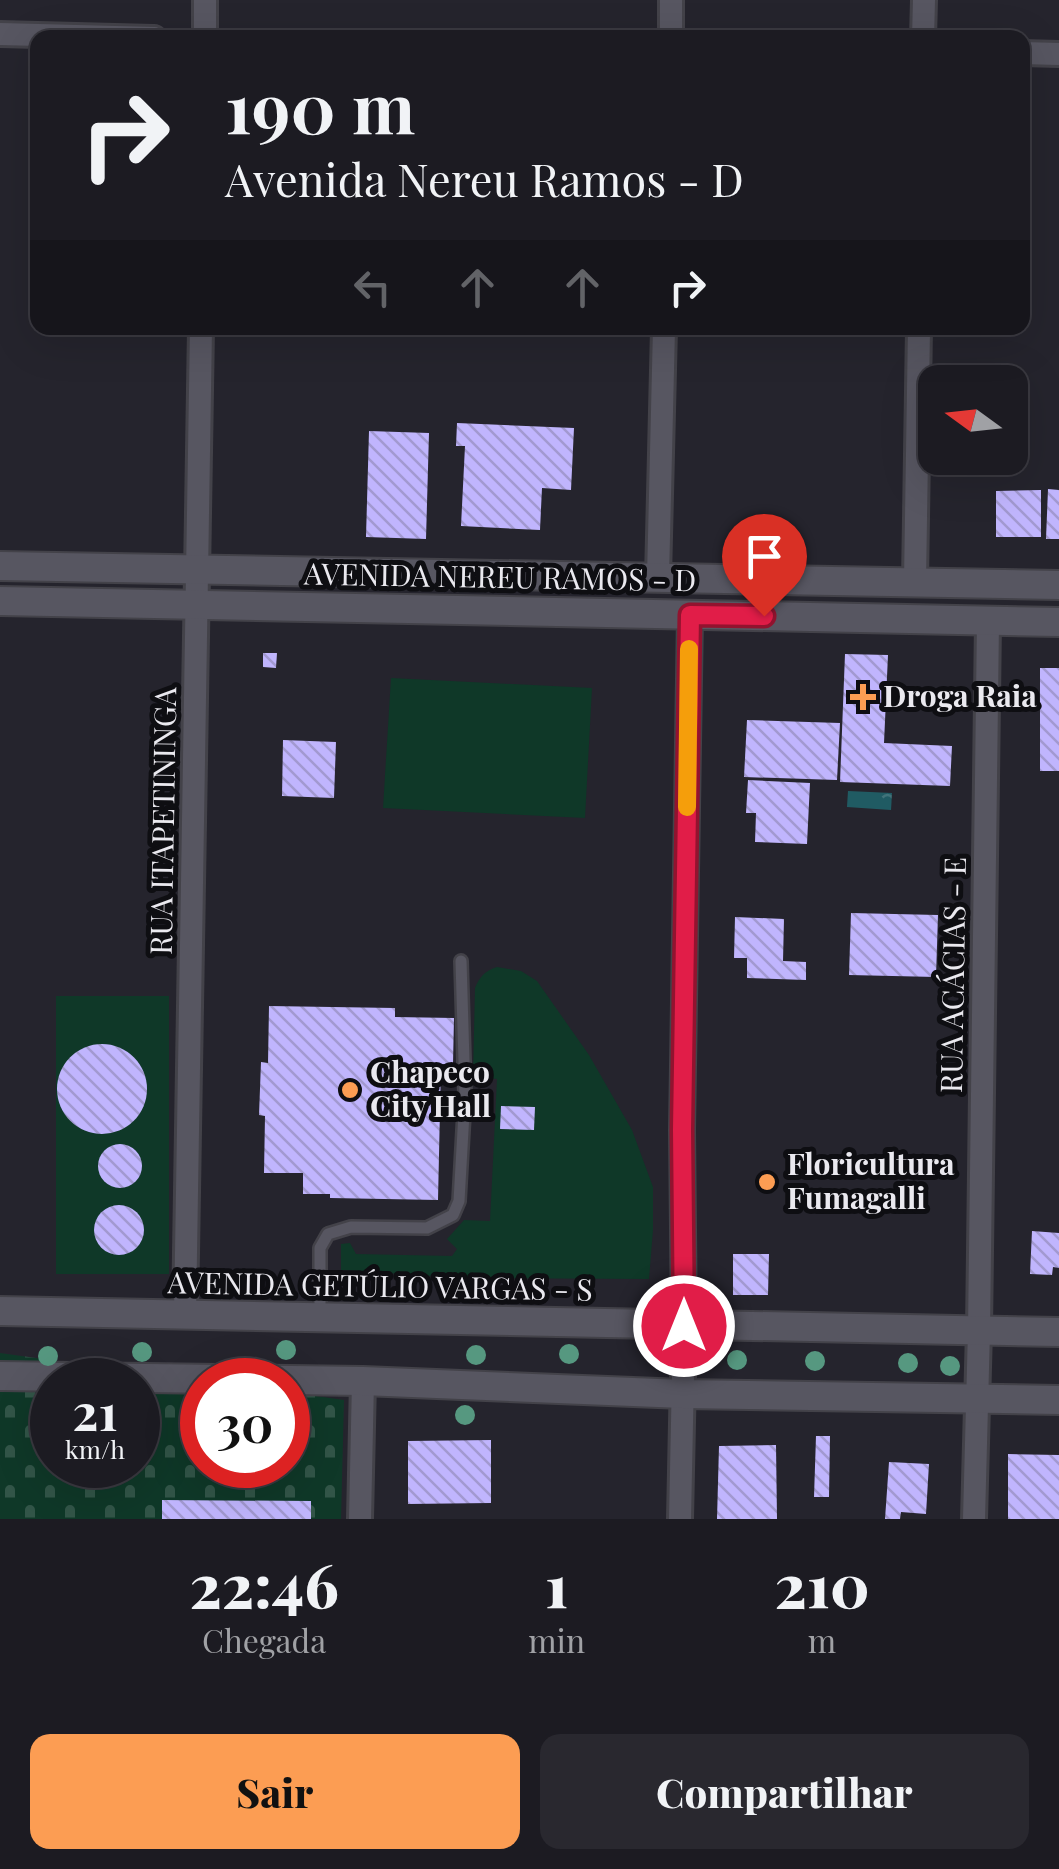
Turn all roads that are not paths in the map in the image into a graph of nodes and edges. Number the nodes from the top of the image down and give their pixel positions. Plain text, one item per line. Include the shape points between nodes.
1 (205, 0) edge
2 (670, 0) edge
3 (924, 0) edge
4 (204, 30) edge
5 (671, 30) edge
6 (923, 30) edge
7 (0, 34) edge
8 (30, 35) edge
9 (1030, 53) edge
10 (1059, 54) edge
11 (201, 335) edge
12 (664, 335) edge
13 (919, 335) edge
14 (0, 566) edge
15 (198, 570) junction
16 (658, 578) junction
17 (915, 580) junction
18 (1059, 584) edge
19 (0, 601) edge
20 (197, 604) junction
21 (690, 615) junction
22 (988, 621) junction
23 (1059, 622) edge
24 (461, 960) dead end
25 (0, 1312) edge
26 (185, 1315) junction
27 (320, 1317) junction
28 (684, 1326) junction
29 (979, 1330) junction
30 (1059, 1332) edge
31 (0, 1376) edge
32 (363, 1381) junction
33 (683, 1394) junction
34 (977, 1400) junction
35 (1059, 1400) edge
36 (360, 1519) edge
37 (680, 1519) edge
38 (974, 1519) edge

1 - 4 street
2 - 5 street
3 - 6 street
7 - 8 street
9 - 10 street
11 - 15 street, RUA ITAPETININGA
12 - 16 street
13 - 17 street
14 - 15 street, AVENIDA NEREU RAMOS - D
15 - 16 street, AVENIDA NEREU RAMOS - D
15 - 20 street, RUA ITAPETININGA
16 - 17 street, AVENIDA NEREU RAMOS - D
17 - 18 street, AVENIDA NEREU RAMOS - D
19 - 20 street, AVENIDA NEREU RAMOS - D
20 - 21 street, AVENIDA NEREU RAMOS - D
20 - 26 street, RUA ITAPETININGA
21 - 22 street, AVENIDA NEREU RAMOS - D
21 - 28 street
22 - 23 street, AVENIDA NEREU RAMOS - D
22 - 29 street, RUA ACÁCIAS - E
24 - 27 lane via 465,1095 459,1201 452,1215 427,1228 351,1227 328,1234 320,1248
25 - 26 street, AVENIDA GETÚLIO VARGAS - S
26 - 27 street, AVENIDA GETÚLIO VARGAS - S
27 - 28 street, AVENIDA GETÚLIO VARGAS - S
28 - 29 street, AVENIDA GETÚLIO VARGAS - S
28 - 33 street
29 - 30 street, AVENIDA GETÚLIO VARGAS - S
29 - 34 street, RUA ACÁCIAS - E
31 - 32 street
32 - 33 street
32 - 36 street
33 - 34 street
33 - 37 street
34 - 35 street
34 - 38 street, RUA ACÁCIAS - E

